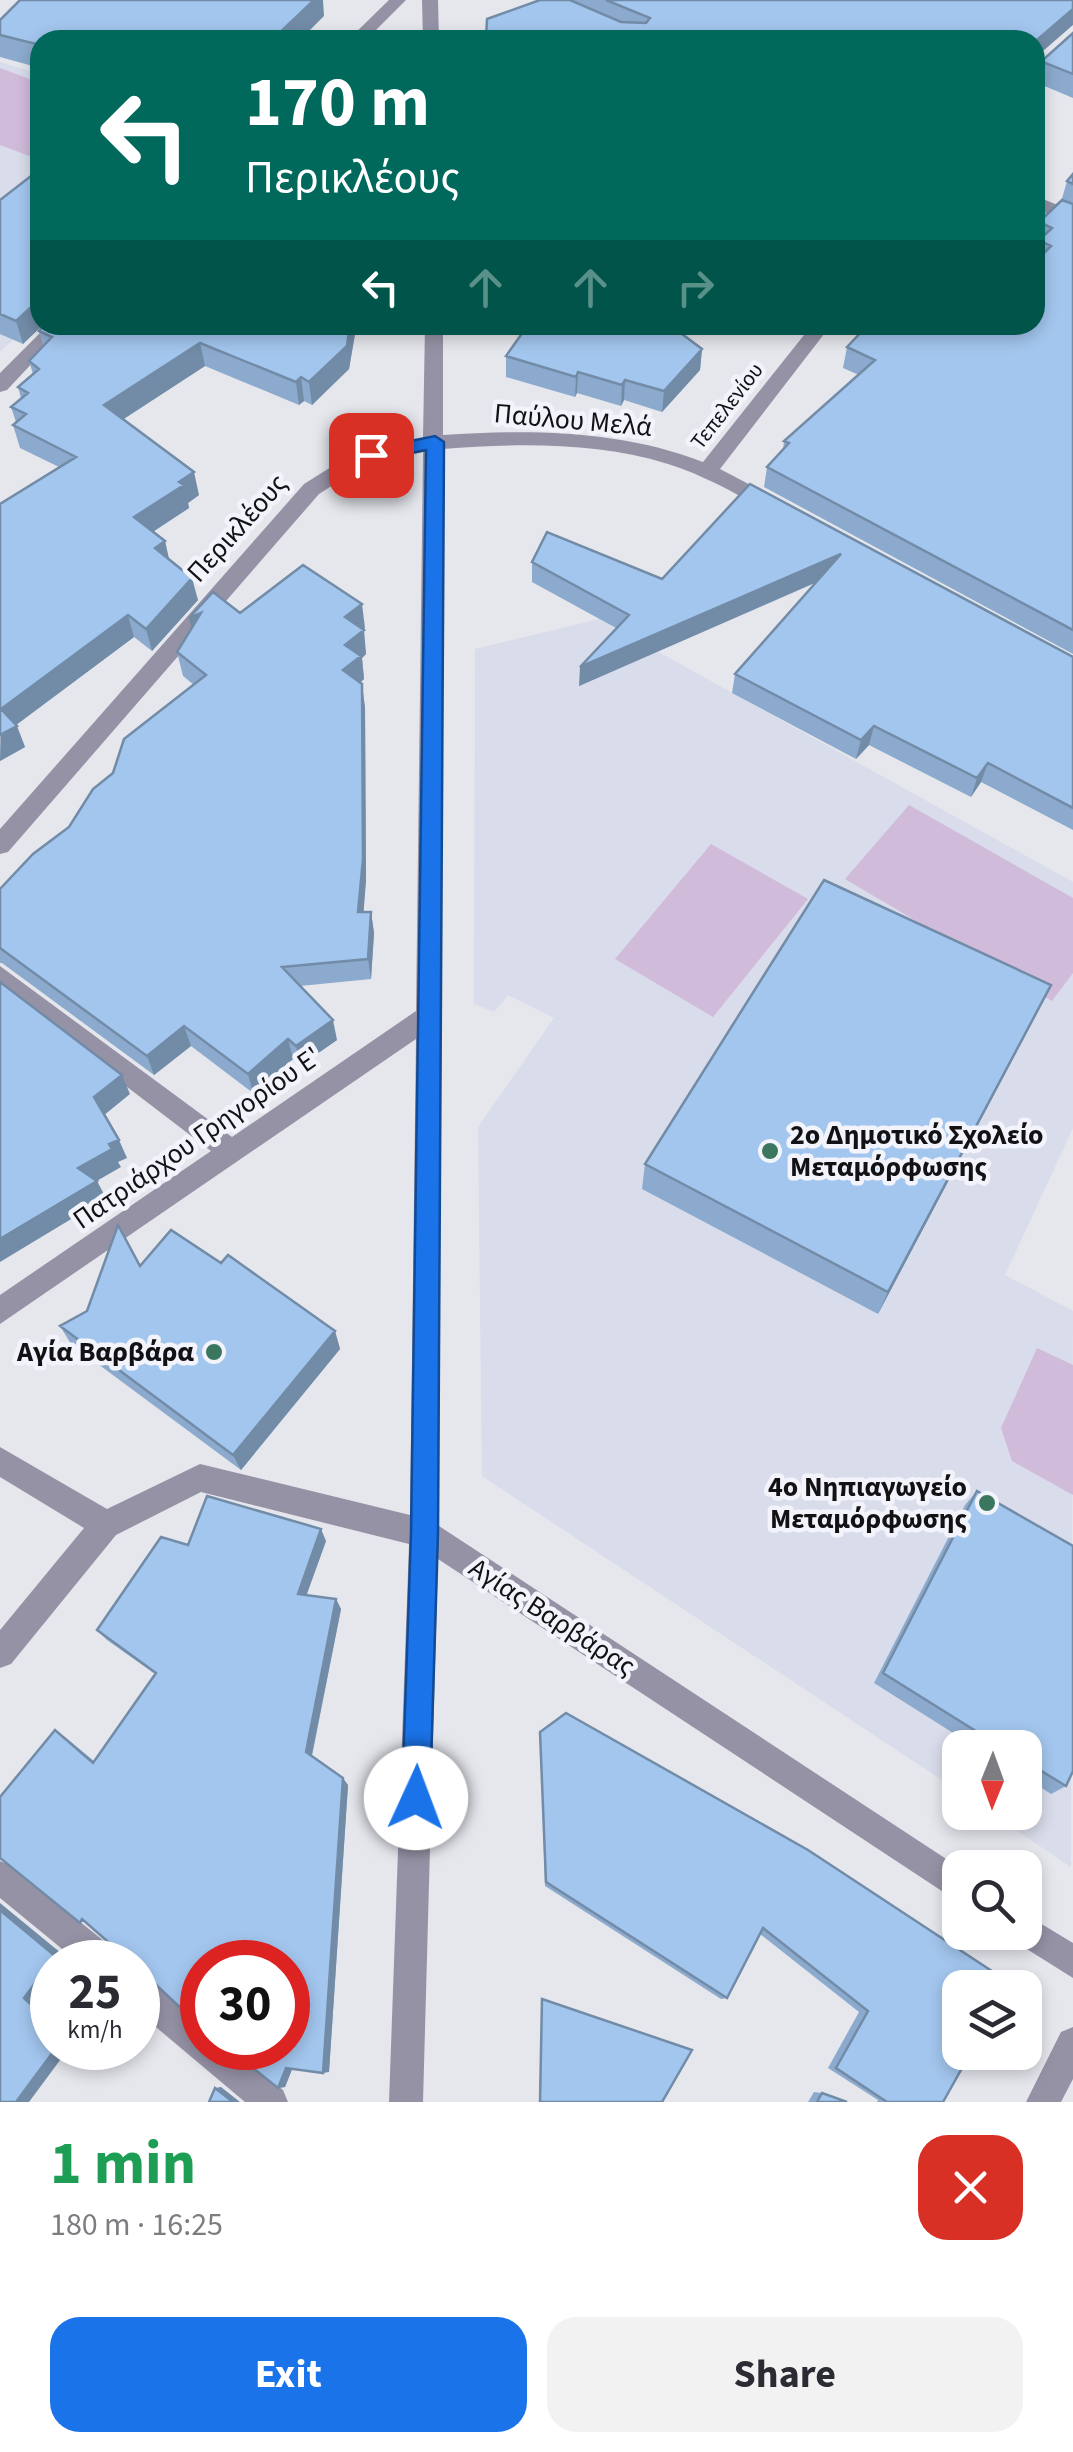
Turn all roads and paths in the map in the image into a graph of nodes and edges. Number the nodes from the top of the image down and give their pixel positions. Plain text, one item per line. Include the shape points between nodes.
1 (398, 0) edge
2 (430, 0) edge
3 (366, 30) edge
4 (430, 30) edge
5 (1045, 206) edge
6 (1073, 218) edge
7 (49, 335) edge
8 (434, 335) edge
9 (814, 335) edge
10 (0, 385) edge
11 (435, 442) junction
12 (708, 470) junction
13 (795, 518) edge
14 (0, 845) edge
15 (0, 976) edge
16 (429, 1016) junction
17 (230, 1150) junction
18 (0, 1311) edge
19 (0, 1461) edge
20 (106, 1525) junction
21 (424, 1533) junction
22 (0, 1653) edge
23 (942, 1875) edge
24 (0, 1877) edge
25 (76, 1940) edge
26 (1042, 1941) edge
27 (1073, 1962) edge
28 (160, 2009) edge
29 (180, 2026) edge
30 (1073, 2044) edge
31 (233, 2070) edge
32 (271, 2102) edge
33 (406, 2102) edge
34 (1043, 2102) edge

1 - 3 street
2 - 4 street
5 - 6 street
7 - 10 street
8 - 11 street
9 - 12 street, Τεπελενίου
11 - 12 street, Παύλου Μελά via 593,445
11 - 14 street, Περικλέους via 371,455 322,480
11 - 16 street
12 - 13 street, Παύλου Μελά
15 - 17 street
16 - 17 street, Πατριάρχου Γρηγορίου Ε'
16 - 21 street
17 - 18 street, Πατριάρχου Γρηγορίου Ε'
19 - 20 street
20 - 21 street, Αγίας Βαρβάρας via 200,1478
20 - 22 street
21 - 23 street, Αγίας Βαρβάρας
21 - 33 street
24 - 25 street
26 - 27 street
28 - 29 street
30 - 34 street
31 - 32 street

